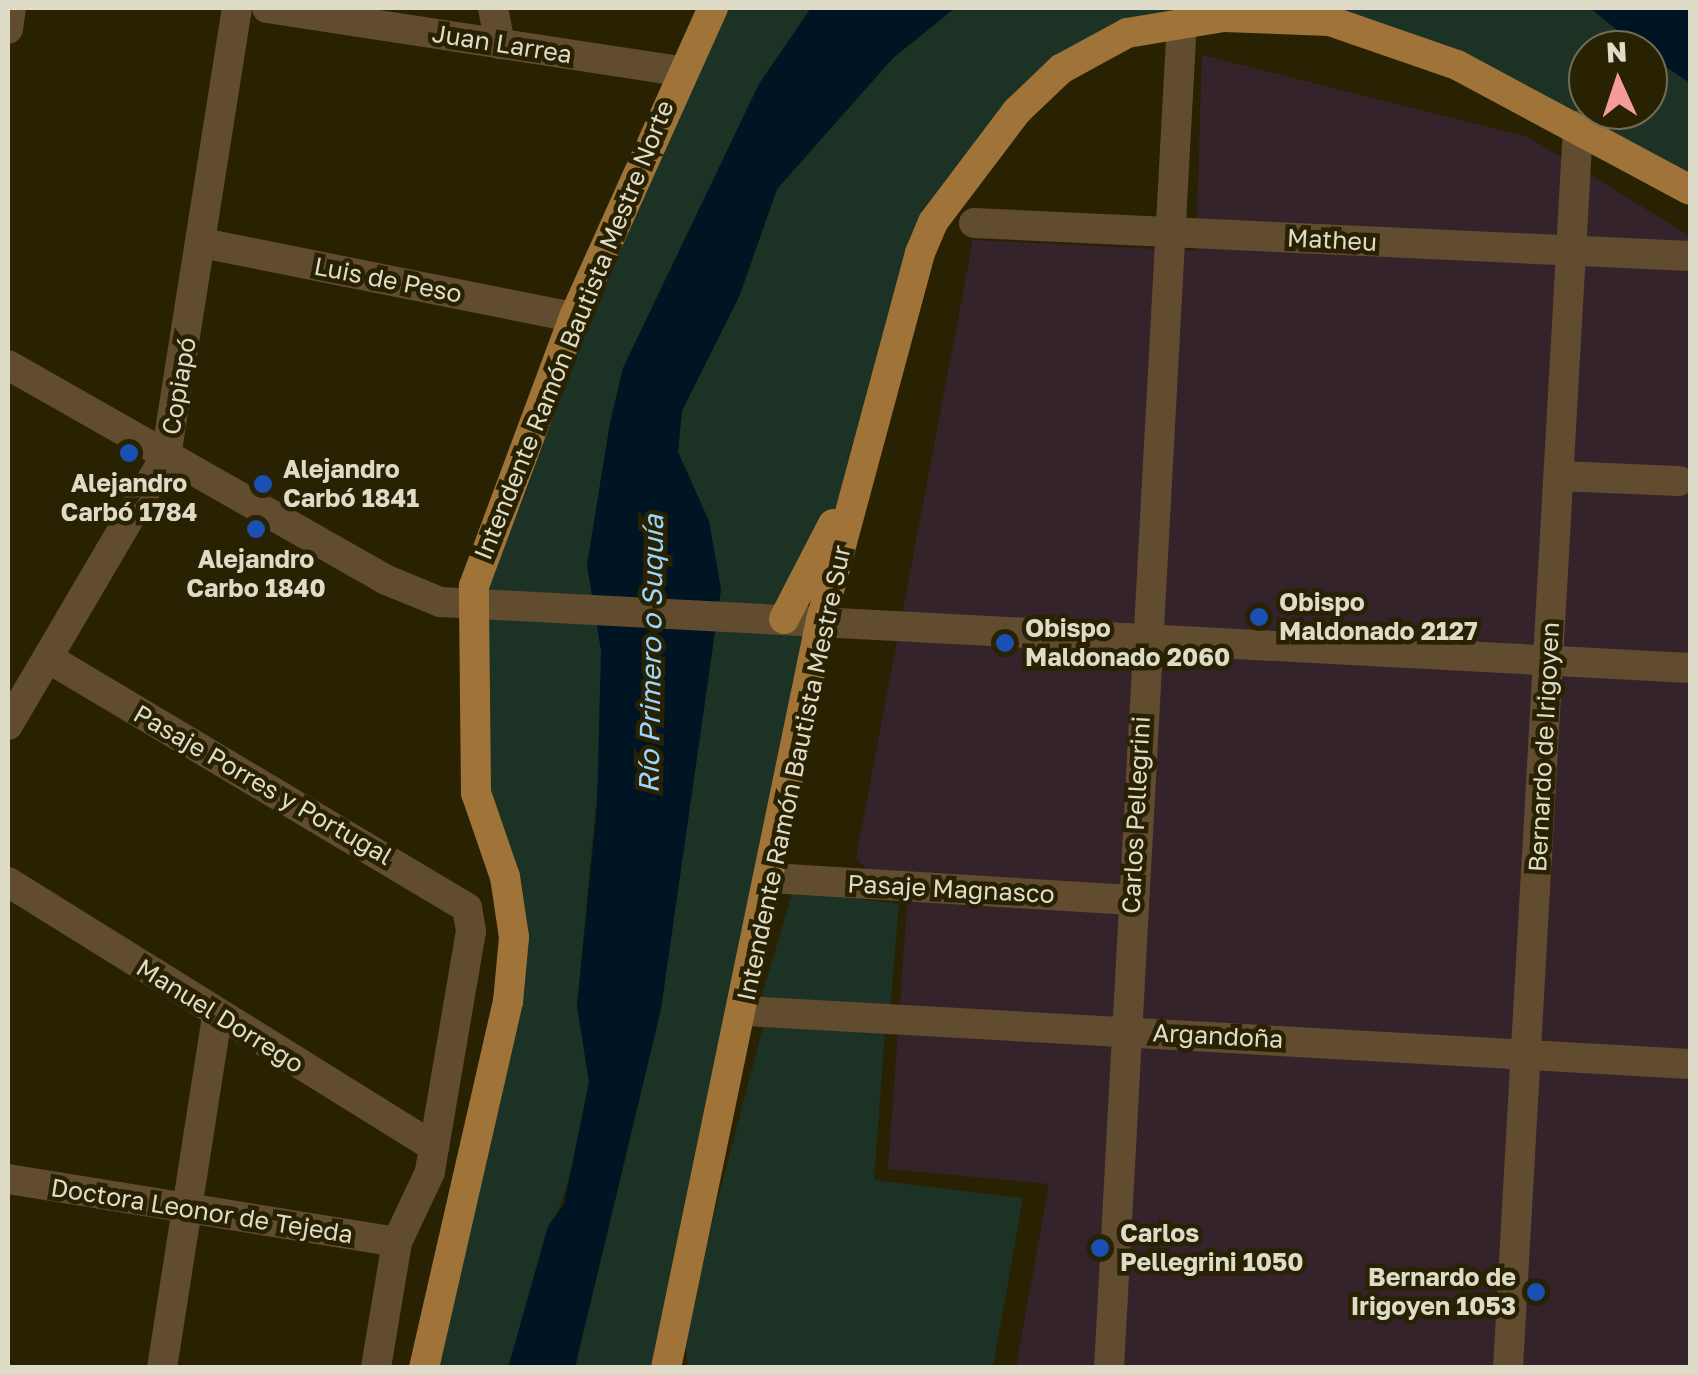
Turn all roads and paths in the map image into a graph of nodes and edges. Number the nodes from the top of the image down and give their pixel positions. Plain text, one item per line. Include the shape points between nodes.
1 (11, 8) edge
2 (237, 8) edge
3 (268, 8) edge
4 (493, 8) edge
5 (713, 8) edge
6 (1182, 22) junction
7 (8, 29) edge
8 (500, 44) junction
9 (678, 72) junction
10 (1568, 121) edge
11 (1578, 130) edge
12 (1585, 130) edge
13 (1690, 190) edge
14 (974, 222) dead end
15 (1171, 233) junction
16 (202, 243) junction
17 (1573, 252) junction
18 (1690, 256) edge
19 (574, 317) junction
20 (8, 364) edge
21 (166, 456) junction
22 (860, 472) junction
23 (1559, 476) junction
24 (1679, 481) dead end
25 (471, 605) junction
26 (769, 619) junction
27 (821, 620) junction
28 (1147, 638) junction
29 (48, 658) junction
30 (1547, 660) junction
31 (1690, 668) edge
32 (8, 725) edge
33 (771, 878) junction
34 (8, 882) edge
35 (1131, 900) junction
36 (745, 1010) junction
37 (217, 1015) junction
38 (1126, 1031) junction
39 (1530, 1054) junction
40 (1690, 1064) edge
41 (434, 1146) junction
42 (8, 1179) edge
43 (188, 1210) junction
44 (396, 1242) junction
45 (676, 1329) junction
46 (162, 1368) edge
47 (376, 1368) edge
48 (424, 1368) edge
49 (666, 1368) edge
50 (674, 1368) edge
51 (1109, 1368) edge
52 (1508, 1368) edge

1 - 7 street
2 - 16 street, Copiapó
3 - 8 street, Juan Larrea
4 - 8 street
5 - 9 main road, Intendente Ramón Bautista Mestre Norte
6 - 10 main road, Intendente Ramón Bautista Mestre Sur via 1256,16 1360,27
6 - 15 street, Carlos Pellegrini
6 - 22 main road, Intendente Ramón Bautista Mestre Sur via 1127,33 1061,69 1004,126 943,208 924,242
8 - 9 street, Juan Larrea
9 - 19 main road, Intendente Ramón Bautista Mestre Norte
11 - 17 street, Bernardo de Irigoyen
12 - 13 main road, Intendente Ramón Bautista Mestre Sur
14 - 15 street, Matheu
15 - 17 street, Matheu
15 - 28 street, Carlos Pellegrini
16 - 19 street, Luis de Peso
16 - 21 street, Copiapó
17 - 18 street, Matheu
17 - 23 street, Bernardo de Irigoyen
19 - 25 main road, Intendente Ramón Bautista Mestre Norte via 479,566
20 - 21 street
21 - 25 street via 412,594
21 - 29 street, Copiapó
22 - 26 main road
22 - 27 main road, Intendente Ramón Bautista Mestre Sur
23 - 24 street
23 - 30 street, Bernardo de Irigoyen
25 - 26 street
25 - 48 main road, Intendente Ramón Bautista Mestre Norte via 476,792 505,877 514,937 508,1002
26 - 27 street
27 - 28 street
27 - 33 main road, Intendente Ramón Bautista Mestre Sur
28 - 30 street
28 - 35 street, Carlos Pellegrini
29 - 32 street, Copiapó
29 - 41 street, Pasaje Porres y Portugal via 458,900 470,918
30 - 31 street
30 - 39 street, Bernardo de Irigoyen
33 - 35 street, Pasaje Magnasco
33 - 36 main road, Intendente Ramón Bautista Mestre Sur
34 - 37 street, Manuel Dorrego
35 - 38 street, Carlos Pellegrini
36 - 38 street, Argandoña
36 - 45 main road, Intendente Ramón Bautista Mestre Sur
37 - 41 street, Manuel Dorrego
37 - 43 street
38 - 39 street, Argandoña
38 - 51 street, Carlos Pellegrini
39 - 40 street, Argandoña
39 - 52 street, Bernardo de Irigoyen
41 - 44 street
42 - 43 street, Doctora Leonor de Tejeda
43 - 44 street, Doctora Leonor de Tejeda
43 - 46 street
44 - 47 street
45 - 49 main road, Intendente Ramón Bautista Mestre Sur
45 - 50 street

